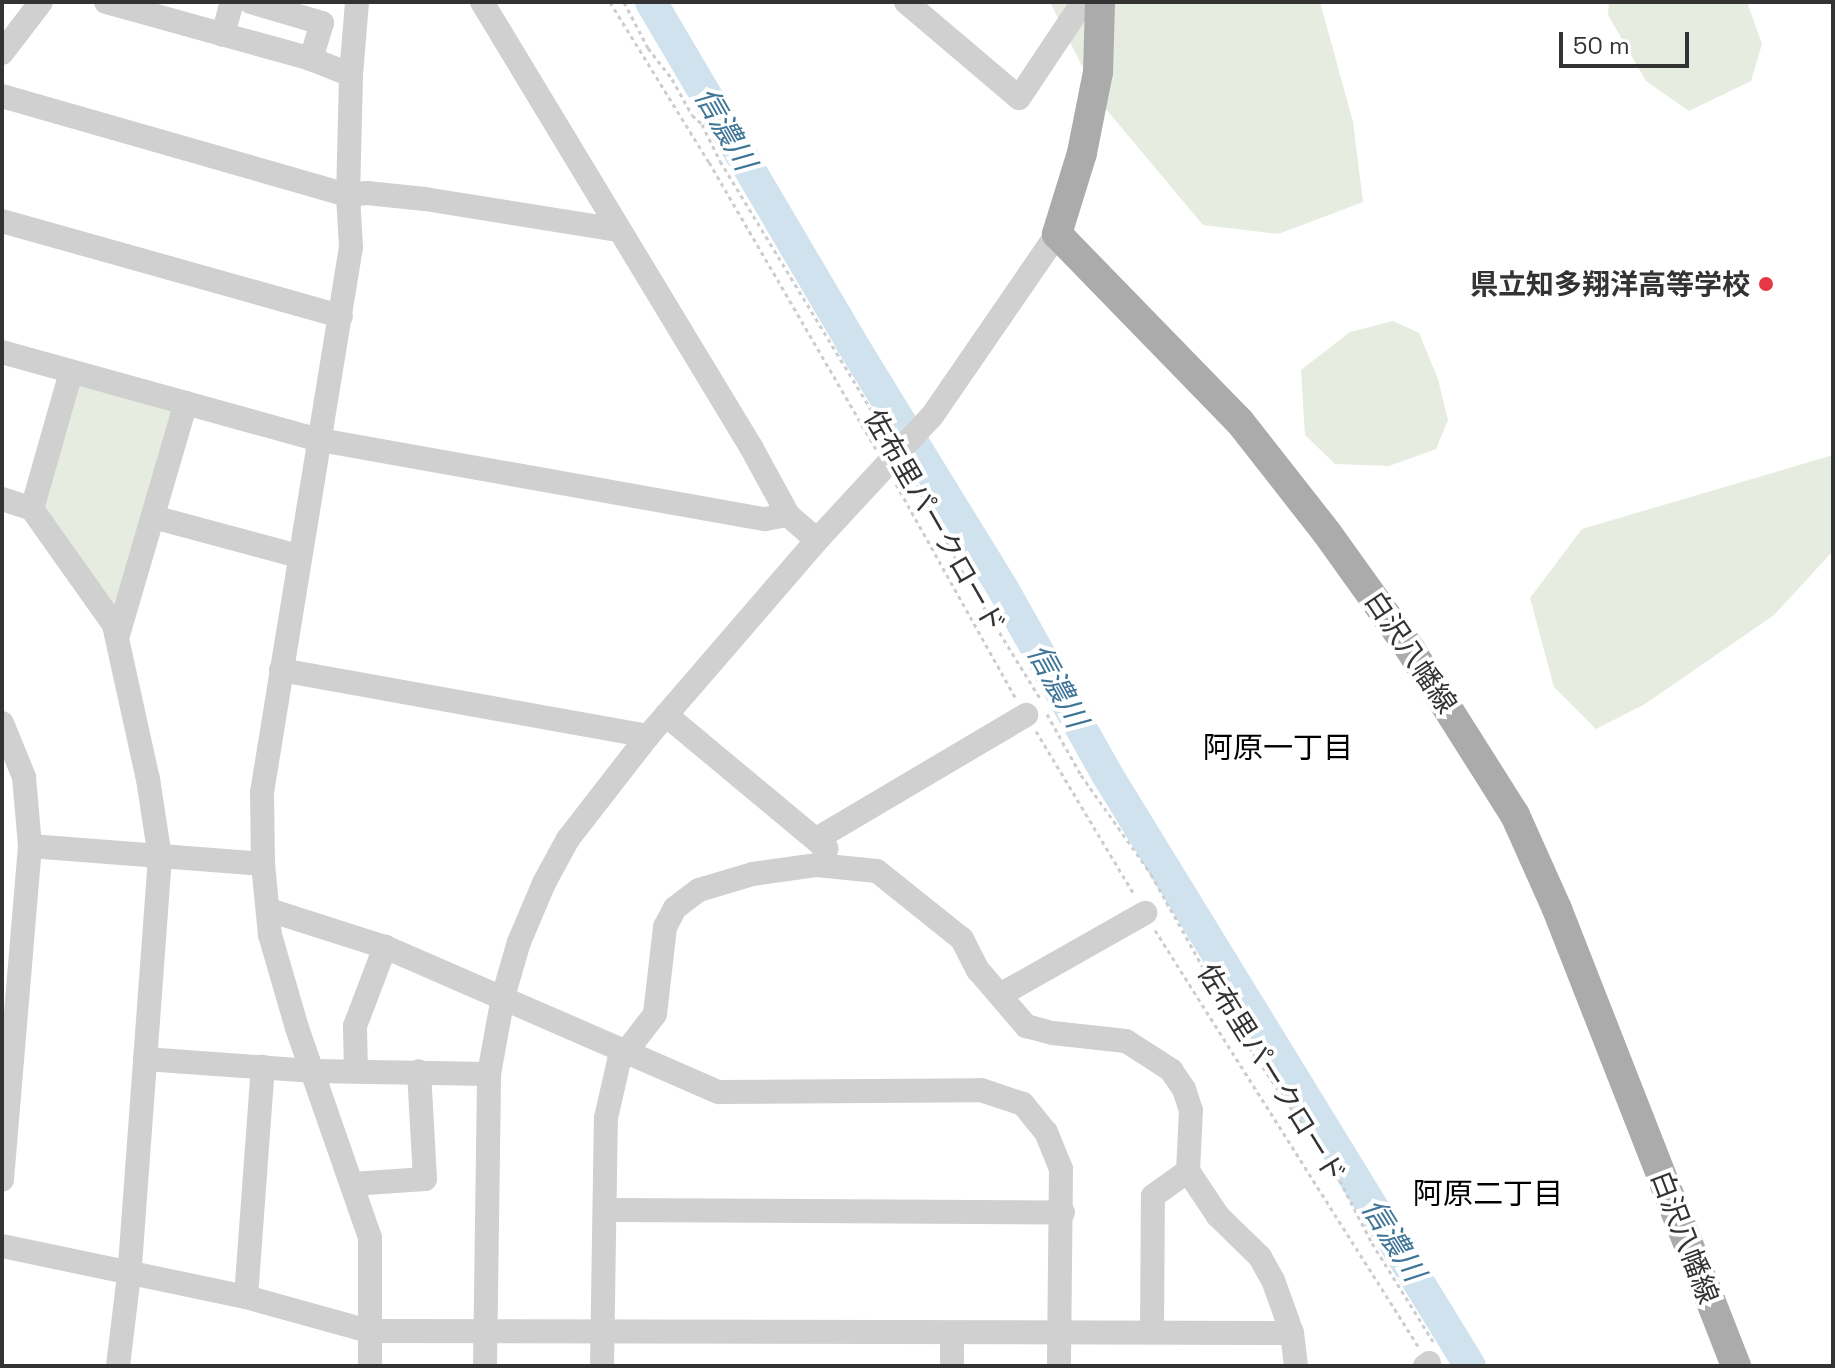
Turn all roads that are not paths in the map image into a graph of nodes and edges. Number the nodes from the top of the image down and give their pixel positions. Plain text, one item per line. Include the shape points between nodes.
1 (41, 2) edge
2 (106, 2) edge
3 (232, 2) edge
4 (251, 2) edge
5 (357, 2) edge
6 (482, 2) edge
7 (906, 2) edge
8 (1083, 2) edge
9 (1100, 2) edge
10 (223, 35) junction
11 (2, 53) edge
12 (311, 59) junction
13 (351, 75) junction
14 (2, 96) edge
15 (348, 195) junction
16 (2, 221) edge
17 (618, 230) junction
18 (1057, 234) junction
19 (341, 316) junction
20 (2, 352) edge
21 (71, 372) junction
22 (186, 403) junction
23 (320, 440) junction
24 (2, 499) edge
25 (32, 509) junction
26 (788, 515) junction
27 (153, 517) junction
28 (817, 540) junction
29 (299, 556) junction
30 (118, 635) junction
31 (281, 670) junction
32 (666, 715) junction
33 (1026, 715) road end
34 (2, 723) edge
35 (648, 736) junction
36 (818, 838) junction
37 (30, 846) junction
38 (160, 857) junction
39 (263, 864) junction
40 (842, 866) junction
41 (269, 910) junction
42 (1145, 913) road end
43 (385, 947) junction
44 (1000, 995) junction
45 (503, 997) junction
46 (628, 1052) junction
47 (145, 1059) junction
48 (263, 1067) junction
49 (311, 1071) junction
50 (356, 1071) junction
51 (419, 1071) junction
52 (489, 1074) junction
53 (1188, 1171) junction
54 (2, 1180) edge
55 (352, 1184) junction
56 (605, 1210) junction
57 (1063, 1212) junction
58 (2, 1246) edge
59 (129, 1275) junction
60 (246, 1297) junction
61 (1152, 1330) junction
62 (369, 1331) junction
63 (484, 1332) junction
64 (602, 1332) junction
65 (1059, 1332) junction
66 (952, 1333) junction
67 (1292, 1333) junction
68 (118, 1366) edge
69 (370, 1366) edge
70 (485, 1366) edge
71 (602, 1366) edge
72 (952, 1366) edge
73 (1059, 1366) edge
74 (1296, 1366) edge
75 (1736, 1366) edge

1 - 11 street
2 - 10 street
3 - 10 street
4 - 12 street via 322,23
5 - 13 street
6 - 17 street
7 - 8 street via 1019,98
9 - 18 main road via 1098,72 1082,153
10 - 12 street
12 - 13 street
13 - 15 street
14 - 15 street
15 - 17 street via 425,199
15 - 19 street via 351,247
16 - 19 street
17 - 26 street
18 - 28 street via 932,416
18 - 75 main road, 白沢八幡線 via 1240,422 1410,649 1515,815
19 - 23 street
20 - 21 street
21 - 22 street
21 - 25 street
22 - 23 street
22 - 27 street
23 - 26 street via 765,519
23 - 29 street
24 - 25 street
25 - 30 street
26 - 28 street
27 - 29 street
27 - 30 street
28 - 32 street
29 - 31 street
30 - 38 street
31 - 35 street
31 - 39 street via 262,792
32 - 35 street
32 - 36 street
33 - 36 street
34 - 37 street via 24,777
35 - 45 street via 568,839 519,942
36 - 40 street
37 - 38 street
37 - 54 street
38 - 39 street
38 - 47 street
39 - 41 street
40 - 44 street via 877,871 962,939 978,970
40 - 46 street via 753,874 699,890 675,908 665,927 655,1014
41 - 43 street
41 - 49 street via 278,962
42 - 44 street
43 - 45 street
43 - 50 street via 355,1026
44 - 53 street via 1026,1026 1126,1041 1171,1070 1191,1110
45 - 46 street
45 - 52 street
46 - 56 street via 619,1061 606,1118
46 - 57 street via 719,1092 981,1090 1023,1104 1046,1132 1061,1169
47 - 48 street
47 - 59 street
48 - 49 street
48 - 60 street
49 - 50 street
49 - 55 street
50 - 51 street
51 - 52 street
51 - 55 street via 425,1179
52 - 63 street
53 - 61 street via 1153,1196
53 - 67 street via 1218,1216 1260,1257
55 - 62 street via 370,1238
56 - 57 street
56 - 64 street
57 - 65 street
58 - 59 street
59 - 60 street
59 - 68 street
60 - 62 street
61 - 65 street
61 - 67 street
62 - 63 street
62 - 69 street
63 - 64 street
63 - 70 street
64 - 66 street
64 - 71 street
65 - 66 street
65 - 73 street
66 - 72 street
67 - 74 street

